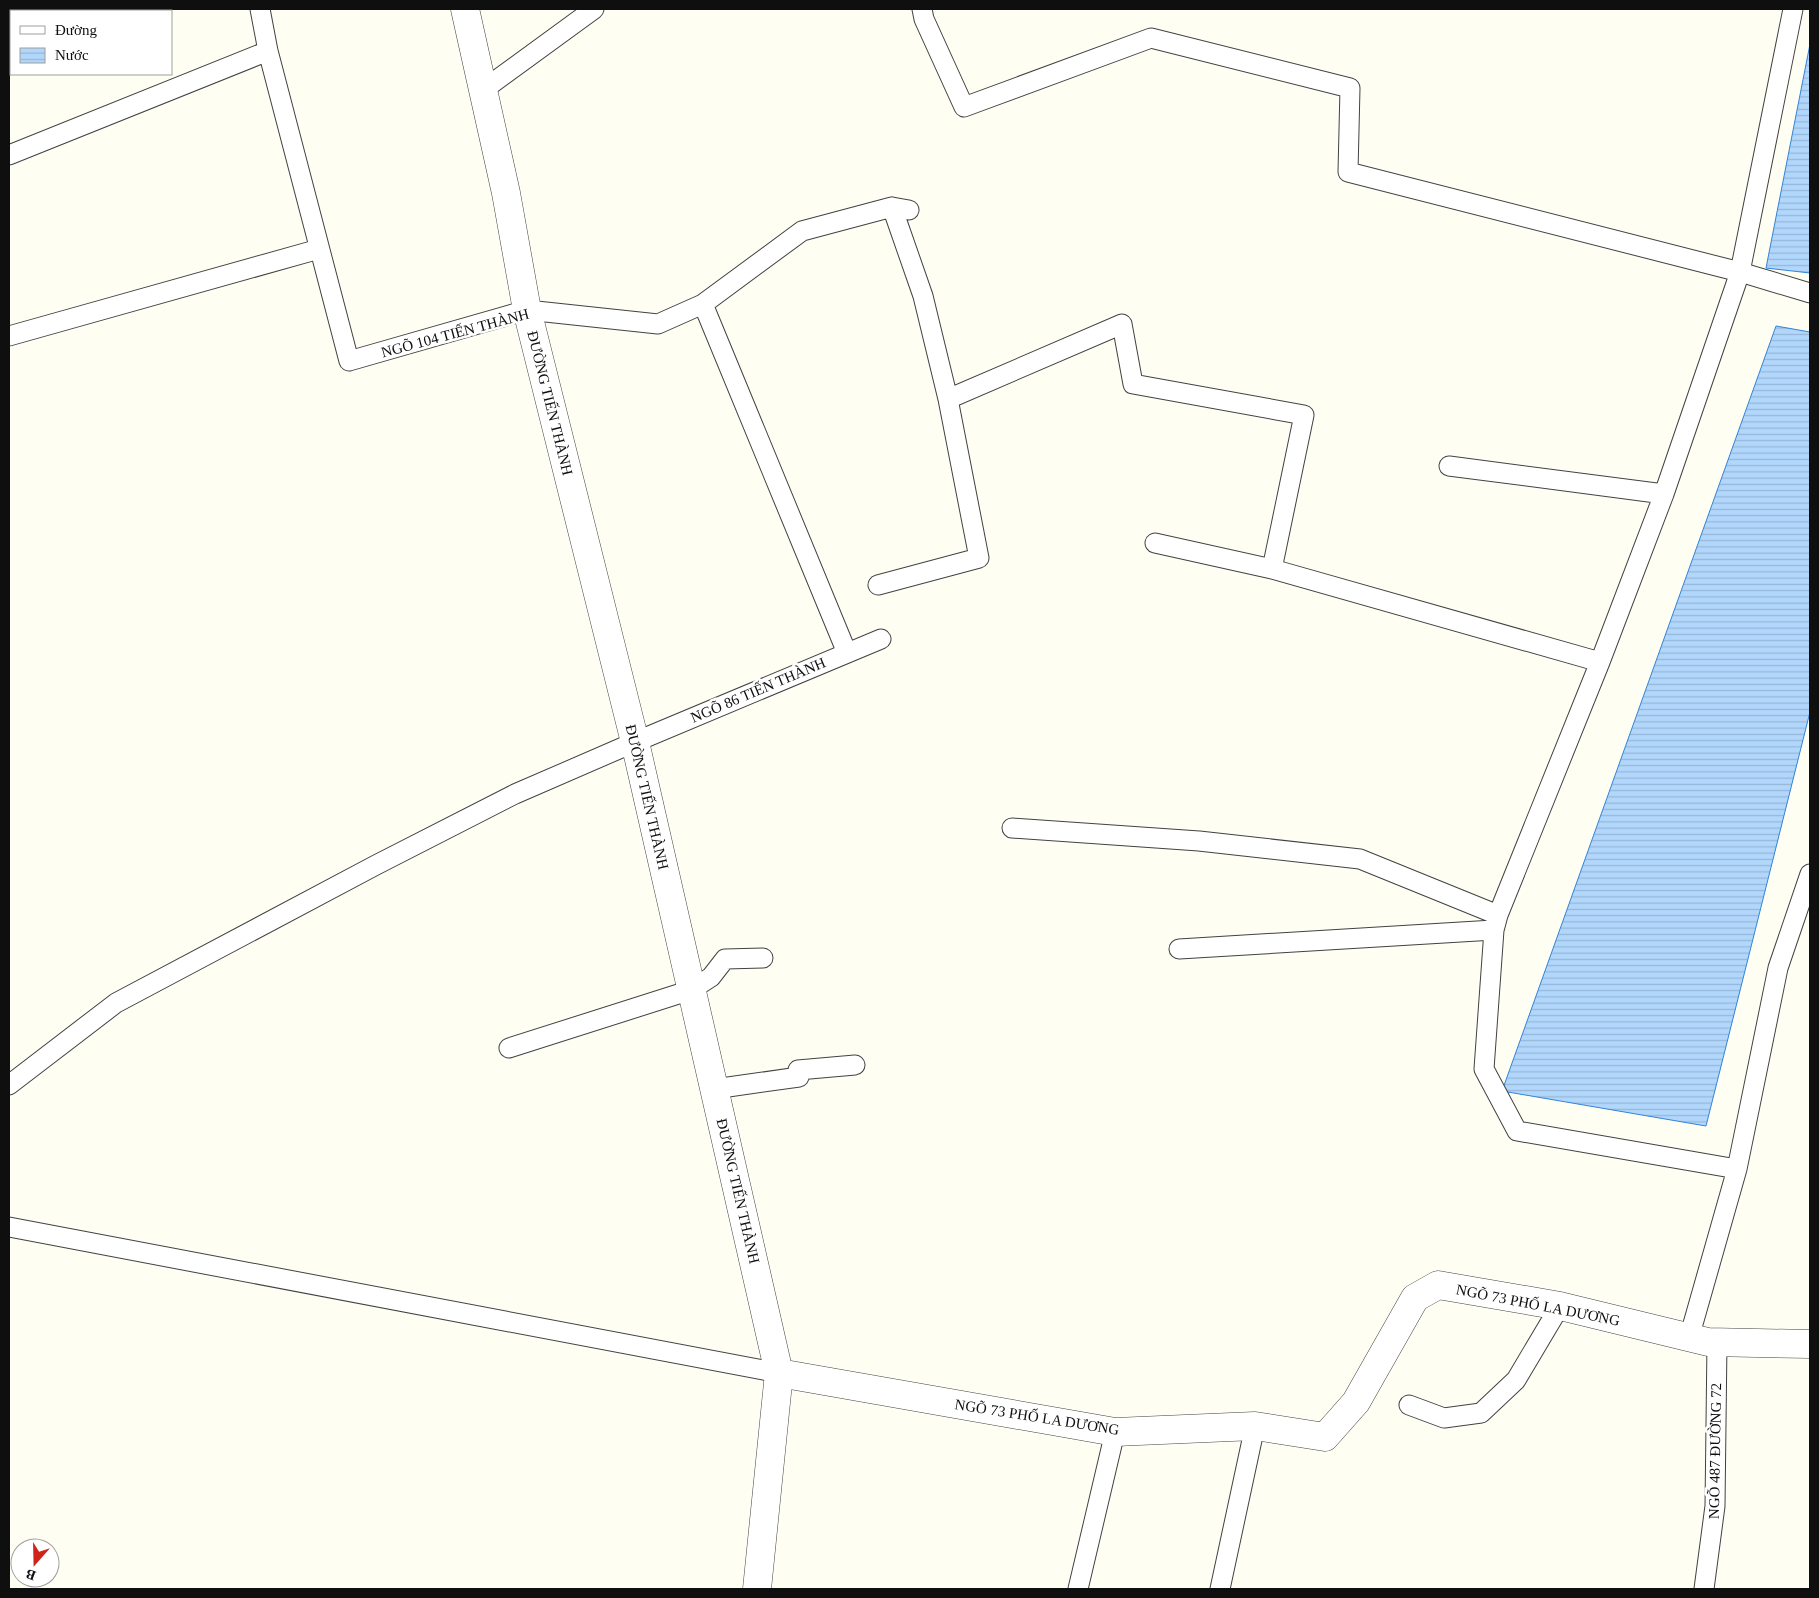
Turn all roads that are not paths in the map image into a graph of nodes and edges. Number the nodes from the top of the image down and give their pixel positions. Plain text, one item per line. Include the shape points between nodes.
1 (260, 9) edge
2 (465, 9) edge
3 (594, 9) edge
4 (922, 9) edge
5 (1793, 9) edge
6 (268, 50) junction
7 (483, 90) junction
8 (9, 155) edge
9 (319, 249) junction
10 (1740, 272) junction
11 (1810, 293) edge
12 (703, 304) junction
13 (527, 310) junction
14 (9, 336) edge
15 (948, 398) junction
16 (1449, 466) dead end
17 (1664, 494) junction
18 (1155, 543) dead end
19 (1272, 569) junction
20 (878, 585) dead end
21 (881, 639) dead end
22 (847, 653) junction
23 (1600, 662) junction
24 (635, 742) junction
25 (1012, 828) dead end
26 (1810, 874) edge
27 (1496, 923) junction
28 (1178, 949) dead end
29 (763, 958) dead end
30 (691, 990) junction
31 (509, 1048) dead end
32 (855, 1065) dead end
33 (9, 1085) edge
34 (714, 1089) junction
35 (1737, 1169) junction
36 (9, 1227) edge
37 (1560, 1306) junction
38 (1689, 1338) junction
39 (1717, 1342) junction
40 (1810, 1344) edge
41 (779, 1373) junction
42 (1409, 1405) dead end
43 (1255, 1426) junction
44 (1115, 1432) junction
45 (757, 1589) edge
46 (1078, 1589) edge
47 (1220, 1589) edge
48 (1704, 1589) edge

1 - 6 lane
2 - 7 street, ĐƯỜNG TIẾN THÀNH
3 - 7 lane
4 - 10 lane via 964,107 1151,38 1350,88 1348,172
5 - 10 lane
6 - 8 lane
6 - 9 lane
7 - 13 street, ĐƯỜNG TIẾN THÀNH
9 - 13 lane, NGÕ 104 TIẾN THÀNH via 349,361
9 - 14 lane
10 - 11 lane
10 - 17 lane
12 - 13 lane, NGÕ 104 TIẾN THÀNH via 658,324
12 - 15 lane, NGÕ 104 TIẾN THÀNH via 802,231 900,208
12 - 22 lane
13 - 24 street, ĐƯỜNG TIẾN THÀNH
15 - 19 lane via 1122,324 1133,384 1304,414
15 - 20 lane via 979,558
16 - 17 lane
17 - 23 lane
18 - 19 lane
19 - 23 lane
21 - 22 lane, NGÕ 86 TIẾN THÀNH
22 - 24 lane, NGÕ 86 TIẾN THÀNH
23 - 27 lane
24 - 30 street, ĐƯỜNG TIẾN THÀNH
24 - 33 lane, NGÕ 86 TIẾN THÀNH via 515,794 116,1003
25 - 27 lane via 1199,841 1360,858
26 - 35 lane via 1778,968
27 - 28 lane
27 - 35 lane via 1484,1069 1516,1130
29 - 30 lane via 725,959 711,978
30 - 31 lane
30 - 34 street, ĐƯỜNG TIẾN THÀNH
32 - 34 lane via 798,1070 799,1077
34 - 41 street, ĐƯỜNG TIẾN THÀNH
35 - 38 lane
36 - 41 lane
37 - 38 street, NGÕ 73 PHỐ LA DƯƠNG
37 - 42 lane via 1516,1380 1481,1413 1444,1418
37 - 43 street, NGÕ 73 PHỐ LA DƯƠNG via 1438,1285 1415,1298 1356,1402 1324,1437
38 - 39 street, NGÕ 73 PHỐ LA DƯƠNG
39 - 40 street, NGÕ 73 PHỐ LA DƯƠNG
39 - 48 lane, NGÕ 487 ĐƯỜNG 72 via 1716,1506
41 - 44 street, NGÕ 73 PHỐ LA DƯƠNG
41 - 45 street, ĐƯỜNG TIẾN THÀNH
43 - 44 street, NGÕ 73 PHỐ LA DƯƠNG
43 - 47 lane
44 - 46 lane

